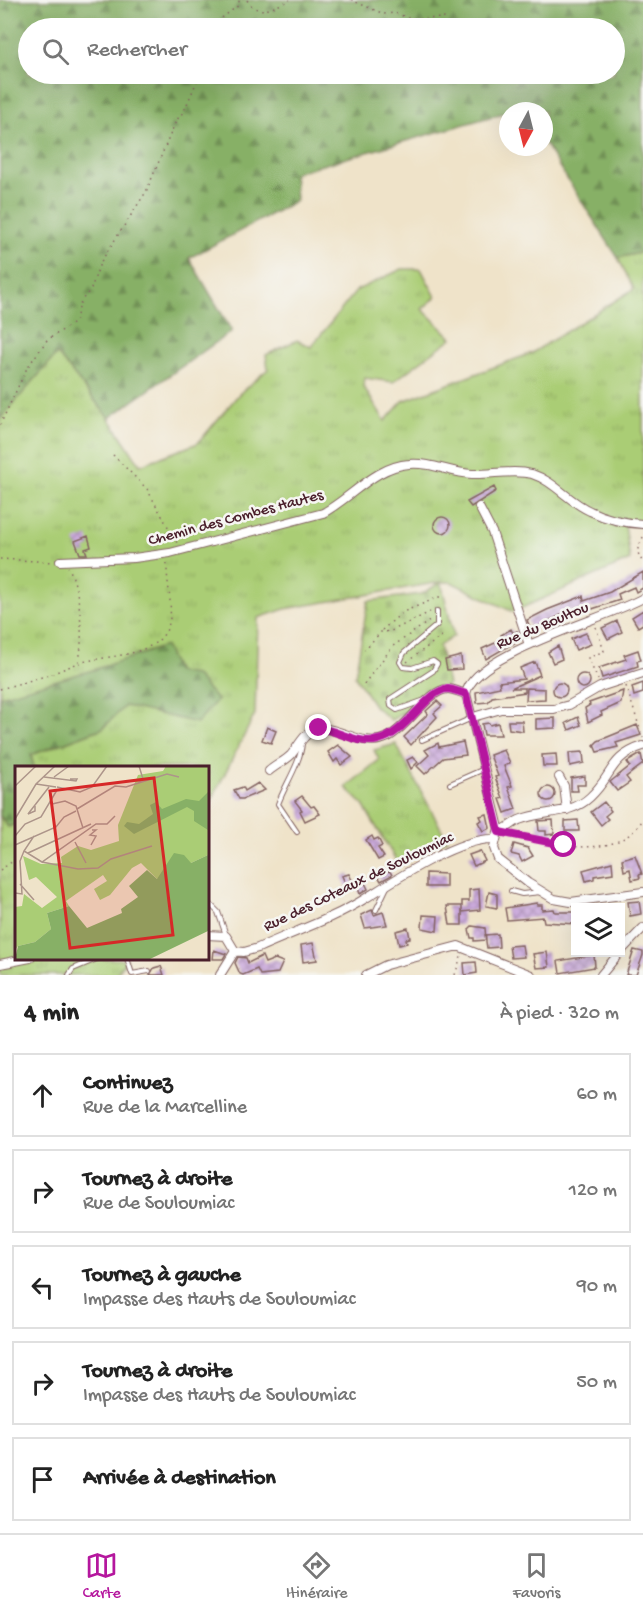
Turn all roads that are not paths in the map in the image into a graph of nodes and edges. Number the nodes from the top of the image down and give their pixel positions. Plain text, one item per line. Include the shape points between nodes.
1 (479, 507) dead end
2 (643, 524) edge
3 (60, 561) road end
4 (643, 597) edge
5 (437, 614) road end
6 (529, 645) junction
7 (643, 673) edge
8 (466, 694) junction
9 (428, 699) junction
10 (472, 717) junction
11 (302, 740) junction
12 (422, 740) dead end
13 (643, 746) edge
14 (484, 768) junction
15 (269, 771) dead end
16 (559, 777) dead end
17 (450, 784) dead end
18 (567, 810) junction
19 (297, 832) dead end
20 (497, 836) junction
21 (388, 882) junction
22 (511, 891) dead end
23 (542, 892) junction
24 (643, 892) edge
25 (208, 903) edge
26 (376, 910) dead end
27 (643, 928) edge
28 (208, 935) edge
29 (226, 936) junction
30 (625, 947) edge
31 (235, 951) junction
32 (616, 957) edge
33 (20, 960) edge
34 (94, 960) edge
35 (128, 960) edge
36 (611, 962) junction
37 (0, 964) edge
38 (149, 971) dead end
39 (69, 975) edge
40 (220, 975) edge
41 (366, 975) edge
42 (531, 975) edge
43 (601, 975) edge
44 (611, 975) edge

1 - 6 street via 492,532
2 - 3 street, Chemin des Combes Hautes via 588,511 532,474 455,473 434,465 409,464 375,476 344,502 323,513 170,553
4 - 6 street, Rue du Boultou
5 - 9 lane via 437,625 404,653 400,662 403,667 412,668 433,661 437,664 433,671 390,699 397,710
6 - 8 street, Rue du Boultou via 483,669 467,686
7 - 10 street via 600,687 562,707 501,709
8 - 9 street via 448,689
8 - 10 street
9 - 11 street via 403,727 387,738 369,742 319,728
10 - 12 lane
10 - 14 street
11 - 15 street via 290,756
11 - 19 lane via 302,753 278,804
13 - 18 street via 622,756 591,796
14 - 17 lane
14 - 20 street
16 - 18 street
18 - 20 street, Rue des Coteaux de Souloumiac via 520,820
20 - 21 street, Rue des Coteaux de Souloumiac via 462,847
20 - 23 street via 498,859
21 - 26 lane
21 - 31 street, Rue des Coteaux de Souloumiac via 359,902 268,943 244,952
22 - 23 lane
23 - 24 street via 571,902
25 - 29 lane via 218,912
27 - 30 street
28 - 29 street
29 - 31 street
31 - 40 street
32 - 36 street
33 - 37 street
34 - 39 lane via 73,969
35 - 38 lane via 132,974
36 - 43 street
36 - 44 street
41 - 42 street via 386,965 463,946

